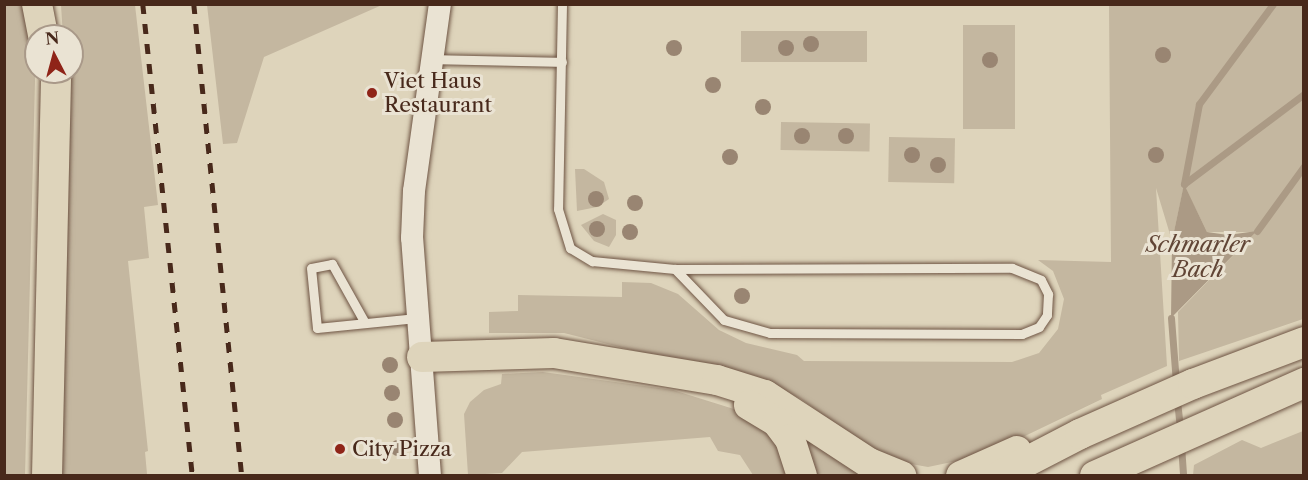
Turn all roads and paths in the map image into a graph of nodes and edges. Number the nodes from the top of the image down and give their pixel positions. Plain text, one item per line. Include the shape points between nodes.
1 (37, 4) edge
2 (53, 4) edge
3 (440, 4) edge
4 (562, 4) edge
5 (41, 24) edge
6 (55, 24) edge
7 (432, 59) junction
8 (562, 62) junction
9 (44, 84) edge
10 (56, 84) edge
11 (675, 269) junction
12 (417, 318) junction
13 (365, 323) junction
14 (1304, 342) edge
15 (422, 357) junction
16 (686, 377) junction
17 (1304, 383) edge
18 (1080, 434) junction
19 (35, 476) edge
20 (47, 476) edge
21 (430, 476) edge
22 (802, 476) edge
23 (901, 476) edge
24 (962, 476) edge
25 (999, 476) edge
26 (1095, 476) edge

1 - 5 highway
2 - 6 highway
3 - 7 street
4 - 8 lane
7 - 8 lane
7 - 12 street via 414,191 412,264
8 - 11 lane via 558,209 570,248 592,261
9 - 19 highway
10 - 20 highway
11 - 11 lane via 1012,268 1041,280 1048,294 1047,315 1039,327 1022,334 770,333 724,320
12 - 13 lane
12 - 15 street
13 - 13 lane via 332,264 311,268 317,328
14 - 18 highway via 1193,384
15 - 16 highway via 554,353
15 - 21 street
16 - 22 highway via 756,408 777,422 790,439
16 - 23 highway via 717,380 765,395 869,463
17 - 26 highway
18 - 24 highway via 1036,442
18 - 25 highway

